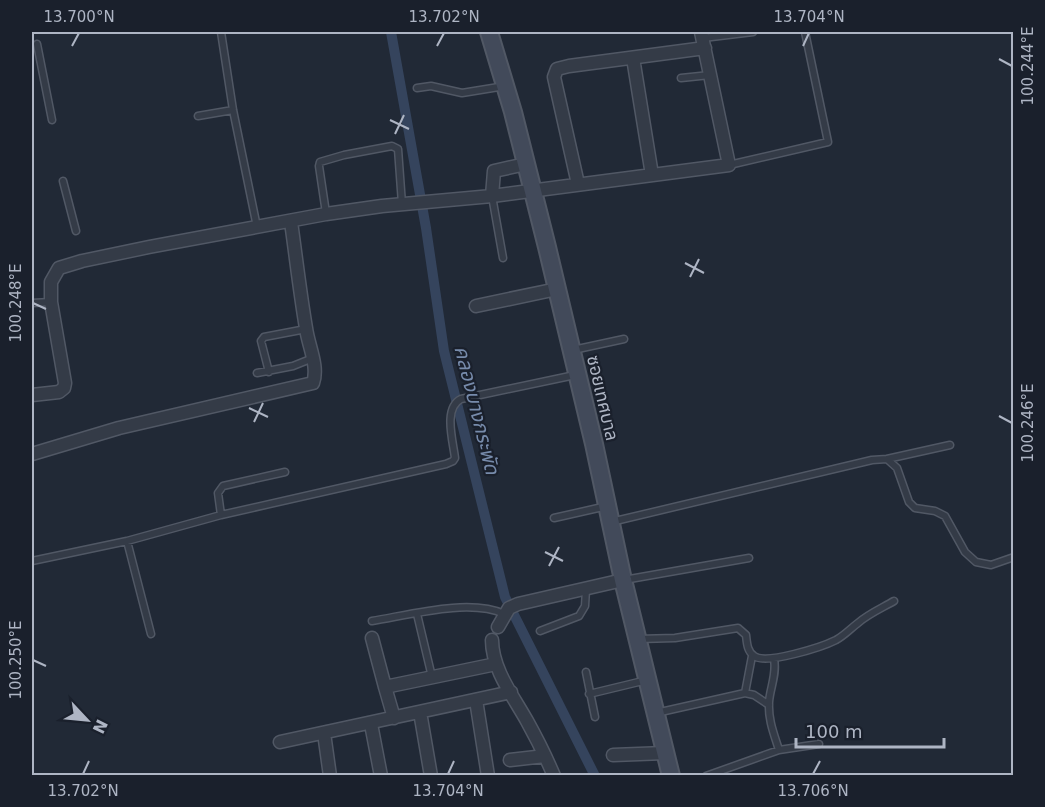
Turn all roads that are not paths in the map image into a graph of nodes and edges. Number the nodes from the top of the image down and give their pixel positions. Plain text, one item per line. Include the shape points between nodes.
1 (221, 32) edge
2 (489, 32) edge
3 (753, 32) edge
4 (805, 32) edge
5 (703, 39) edge
6 (37, 44) dead end
7 (633, 58) junction
8 (711, 75) junction
9 (681, 78) dead end
10 (506, 86) junction
11 (417, 88) dead end
12 (233, 110) junction
13 (198, 116) dead end
14 (52, 120) dead end
15 (526, 164) junction
16 (729, 165) junction
17 (652, 175) junction
18 (63, 181) dead end
19 (578, 184) junction
20 (533, 190) junction
21 (492, 196) junction
22 (402, 204) junction
23 (326, 214) junction
24 (291, 222) junction
25 (257, 227) junction
26 (76, 231) dead end
27 (503, 258) dead end
28 (557, 289) junction
29 (51, 302) junction
30 (32, 303) edge
31 (476, 306) dead end
32 (306, 329) junction
33 (624, 339) dead end
34 (572, 350) junction
35 (313, 358) junction
36 (269, 372) junction
37 (257, 373) dead end
38 (578, 374) junction
39 (32, 395) edge
40 (950, 445) dead end
41 (32, 454) edge
42 (887, 459) junction
43 (285, 472) dead end
44 (607, 506) junction
45 (220, 515) junction
46 (554, 518) dead end
47 (611, 523) junction
48 (127, 541) junction
49 (749, 558) dead end
50 (1012, 558) edge
51 (32, 561) edge
52 (1014, 566) edge
53 (623, 580) junction
54 (586, 588) junction
55 (894, 601) dead end
56 (510, 609) junction
57 (417, 614) junction
58 (372, 621) dead end
59 (498, 627) dead end
60 (540, 631) dead end
61 (152, 634) dead end
62 (372, 638) dead end
63 (492, 640) dead end
64 (638, 640) junction
65 (752, 656) junction
66 (774, 659) junction
67 (496, 664) junction
68 (585, 672) dead end
69 (432, 677) junction
70 (647, 680) junction
71 (386, 687) junction
72 (511, 692) junction
73 (745, 693) junction
74 (589, 694) junction
75 (476, 700) junction
76 (769, 705) junction
77 (420, 712) junction
78 (655, 713) junction
79 (595, 717) dead end
80 (394, 718) junction
81 (371, 724) junction
82 (324, 733) junction
83 (280, 742) dead end
84 (819, 744) dead end
85 (779, 750) junction
86 (665, 753) junction
87 (613, 755) dead end
88 (545, 756) junction
89 (510, 760) dead end
90 (330, 776) edge
91 (381, 776) edge
92 (431, 776) edge
93 (488, 776) edge
94 (554, 776) edge
95 (671, 776) edge
96 (706, 776) edge

1 - 12 lane
2 - 10 street, ซอยเทศบาล
3 - 5 lane
4 - 16 lane via 828,142
5 - 7 street
5 - 8 street
6 - 14 lane
7 - 17 street
7 - 19 street via 563,67 555,72
8 - 9 lane
8 - 16 street
10 - 11 lane via 462,93 431,86
10 - 15 street, ซอยเทศบาล
12 - 13 lane
12 - 25 lane
15 - 20 street, ซอยเทศบาล
15 - 21 street via 494,171
16 - 17 street
17 - 19 street
18 - 26 lane
19 - 20 street
20 - 21 street
20 - 28 street, ซอยเทศบาล
21 - 22 street
21 - 27 lane
22 - 23 street
22 - 23 lane via 398,149 392,147 320,162
23 - 24 street
24 - 25 street
24 - 32 street
25 - 29 street via 81,256 55,273
28 - 31 street
28 - 34 street, ซอยเทศบาล
29 - 30 lane
29 - 39 street via 64,388
32 - 35 street
32 - 36 lane via 261,341
33 - 34 lane
34 - 38 street, ซอยเทศบาล
35 - 36 lane
35 - 41 street via 313,383 120,428
36 - 37 lane
38 - 44 street, ซอยเทศบาล
38 - 45 lane via 453,404 453,461
40 - 42 lane
42 - 47 lane
42 - 50 lane via 897,468 909,502 915,508 945,516 965,552 976,562 991,565
43 - 45 lane via 223,486 218,493
44 - 46 lane
44 - 47 street, ซอยเทศบาล
45 - 48 lane
47 - 53 street, ซอยเทศบาล
48 - 51 lane
48 - 61 lane
49 - 53 lane
50 - 52 lane
53 - 54 street
53 - 64 street, ซอยเทศบาล
54 - 56 street
54 - 60 lane via 585,606 579,616
55 - 66 lane via 833,641
56 - 57 lane via 483,607
56 - 59 street
57 - 58 lane
57 - 69 lane
62 - 71 street
63 - 67 street
64 - 65 lane via 738,628 746,635
64 - 70 street, ซอยเทศบาล
65 - 66 lane
65 - 73 lane
66 - 76 lane
67 - 69 street
67 - 72 street
68 - 74 lane
69 - 71 street
70 - 74 lane
70 - 78 street, ซอยเทศบาล
71 - 80 street
72 - 75 street
72 - 88 street
73 - 76 lane
73 - 78 lane
74 - 79 lane
75 - 77 street
75 - 93 street
76 - 85 lane via 770,724
77 - 80 street
77 - 92 street
78 - 86 street, ซอยเทศบาล
80 - 81 street
81 - 82 street
81 - 91 street
82 - 83 street
82 - 90 street
84 - 85 lane
85 - 96 lane
86 - 87 street
86 - 95 street, ซอยเทศบาล
88 - 89 street
88 - 94 street

